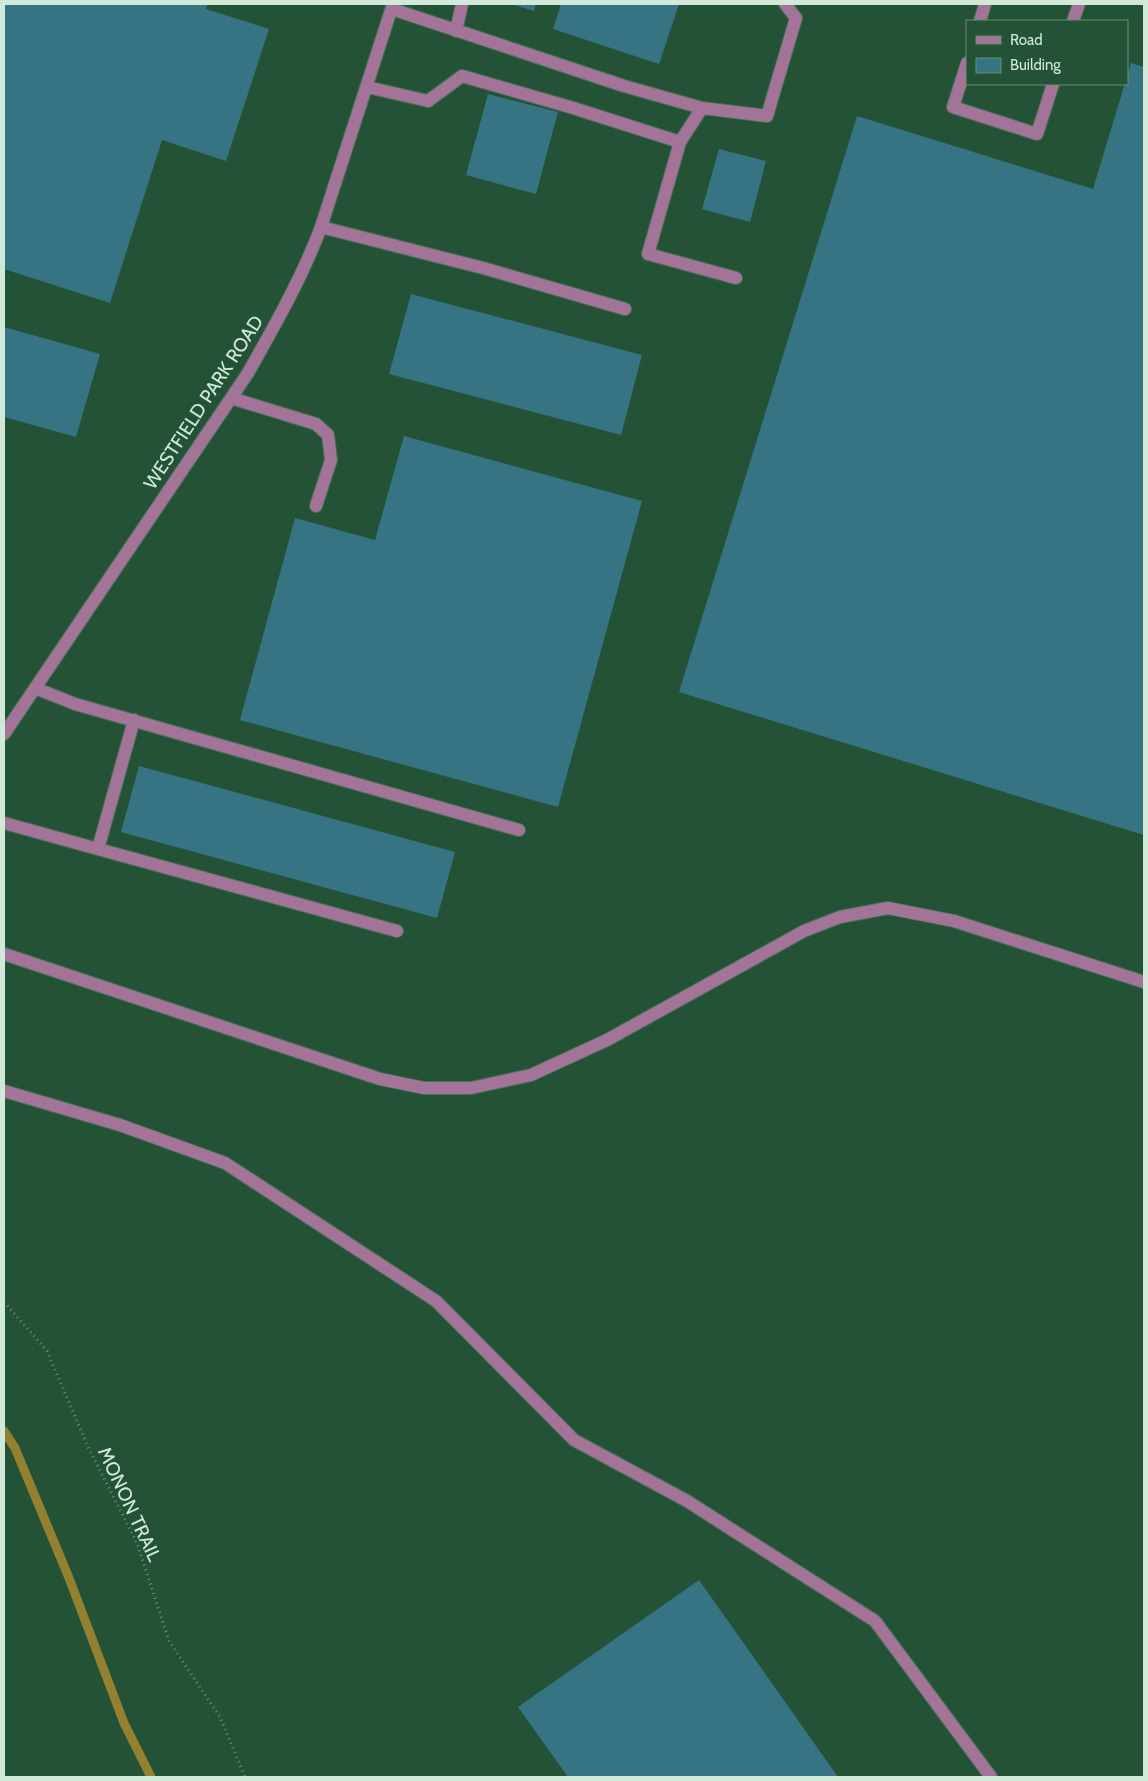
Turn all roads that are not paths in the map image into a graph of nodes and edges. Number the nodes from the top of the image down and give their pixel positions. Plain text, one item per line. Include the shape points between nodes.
1 (462, 4) edge
2 (785, 4) edge
3 (985, 4) edge
4 (1079, 4) edge
5 (392, 6) edge
6 (980, 20) edge
7 (1073, 20) edge
8 (456, 31) junction
9 (966, 66) edge
10 (1054, 85) edge
11 (368, 87) junction
12 (702, 108) junction
13 (680, 142) junction
14 (321, 227) junction
15 (736, 278) dead end
16 (625, 309) dead end
17 (231, 398) junction
18 (316, 506) dead end
19 (35, 688) junction
20 (134, 720) junction
21 (4, 734) edge
22 (4, 823) edge
23 (519, 830) dead end
24 (98, 850) junction
25 (397, 931) dead end
26 (4, 954) edge
27 (1144, 982) edge
28 (4, 1091) edge
29 (990, 1777) edge

1 - 8 street
2 - 12 street via 796,18 767,116
3 - 6 street
4 - 7 street
5 - 8 street
5 - 11 street, WESTFIELD PARK ROAD
8 - 12 street
9 - 10 street via 953,107 1038,134
11 - 13 street via 428,101 462,76
11 - 14 street, WESTFIELD PARK ROAD
12 - 13 street
13 - 15 street via 648,254
14 - 16 street via 483,268
14 - 17 street, WESTFIELD PARK ROAD via 282,314
17 - 18 street via 316,424 328,435 331,460
17 - 19 street, WESTFIELD PARK ROAD
19 - 20 street via 75,704
19 - 21 street, WESTFIELD PARK ROAD
20 - 23 street
20 - 24 street
22 - 24 street
24 - 25 street
26 - 27 street via 380,1079 424,1088 471,1088 531,1075 607,1040 804,931 840,917 888,908 954,921
28 - 29 street via 120,1125 226,1163 436,1301 574,1440 687,1501 875,1621

